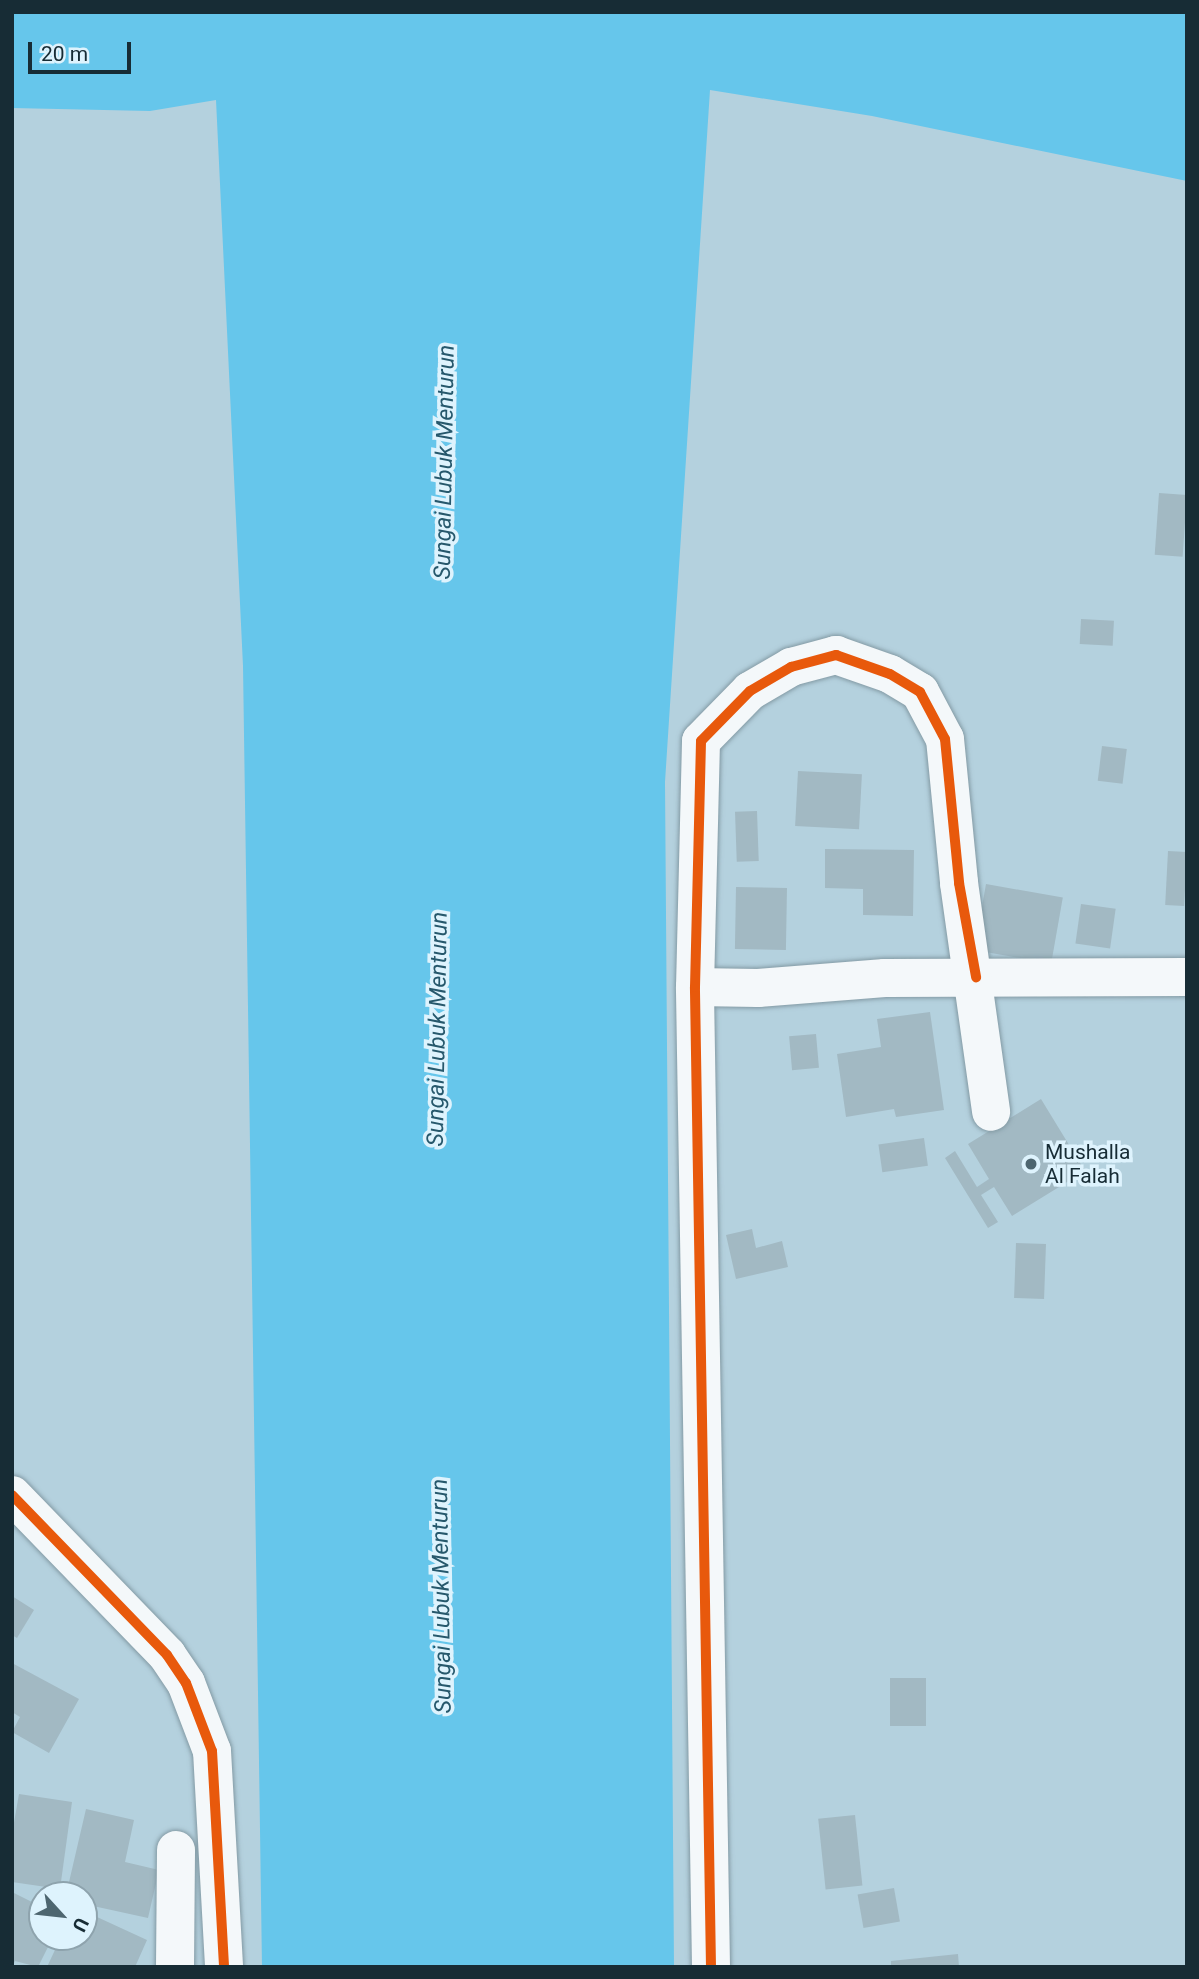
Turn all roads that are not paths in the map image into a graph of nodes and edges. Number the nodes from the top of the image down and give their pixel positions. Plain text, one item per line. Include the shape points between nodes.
1 (976, 977) junction
2 (1187, 978) edge
3 (695, 987) junction
4 (991, 1112) dead end
5 (12, 1495) edge
6 (176, 1850) dead end
7 (175, 1967) edge
8 (224, 1967) edge
9 (711, 1967) edge

1 - 2 street
1 - 3 street
1 - 3 street via 959,883 945,739 920,692 890,674 836,655 791,667 750,691 701,741
1 - 4 street
3 - 9 street
5 - 8 street via 167,1655 186,1683 212,1751
6 - 7 street

